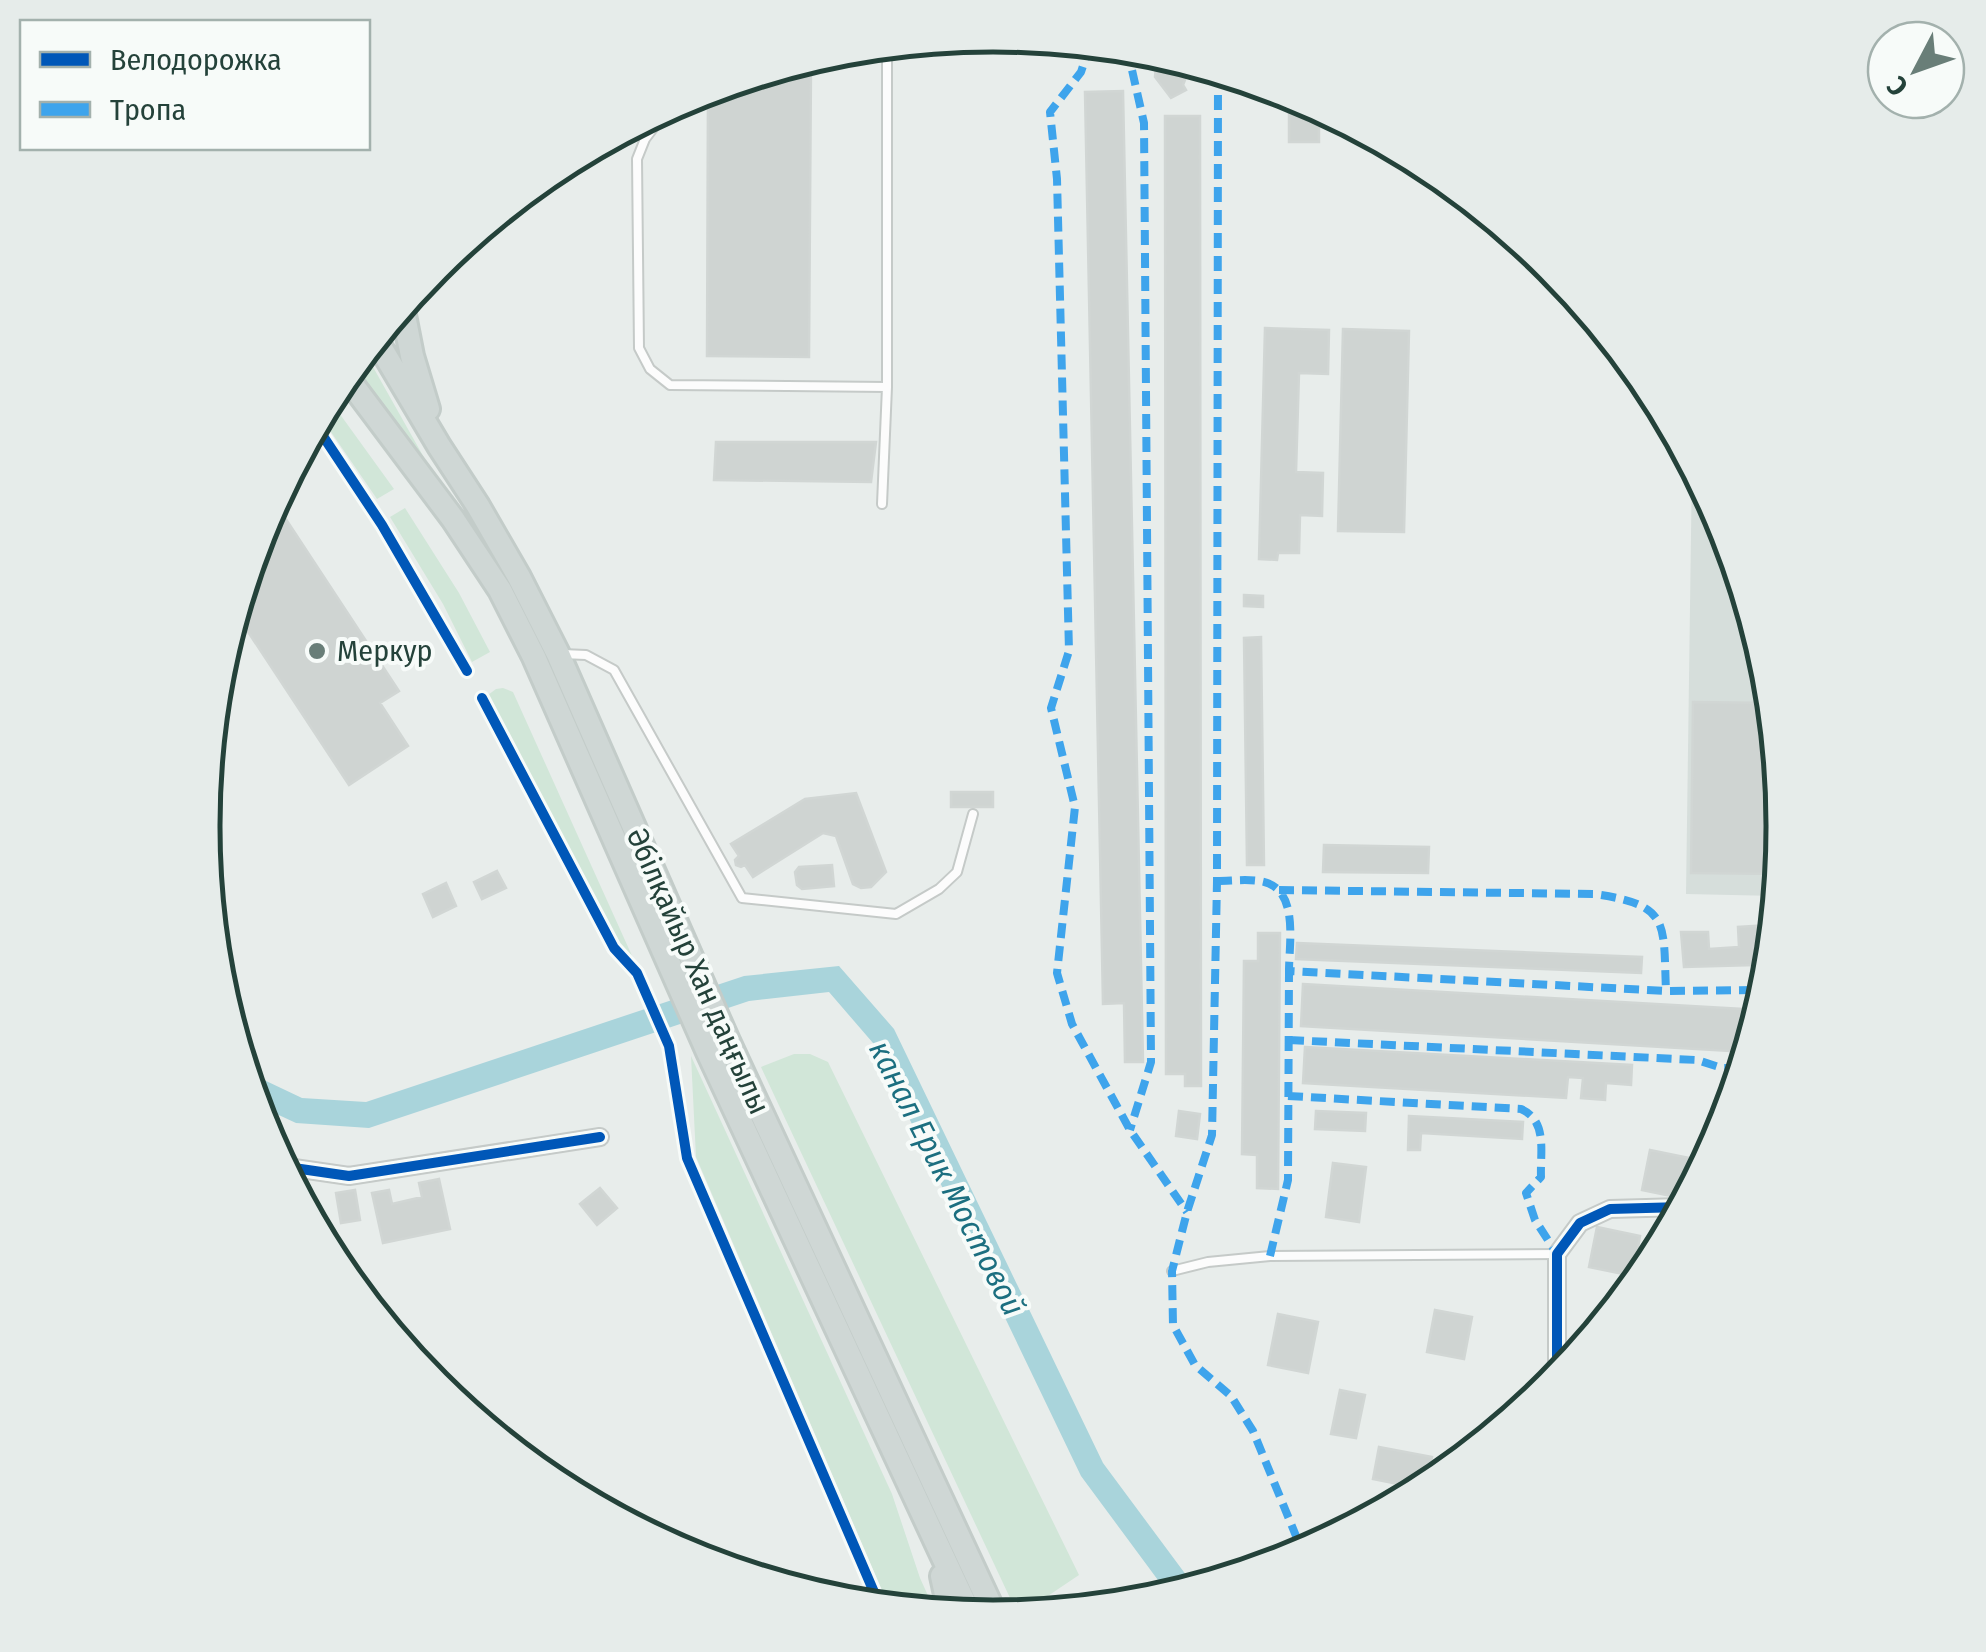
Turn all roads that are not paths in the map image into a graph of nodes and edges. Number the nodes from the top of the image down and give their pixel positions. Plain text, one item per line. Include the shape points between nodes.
1 (887, 60) edge
2 (650, 133) edge
3 (405, 323) edge
4 (383, 351) edge
5 (887, 387) junction
6 (355, 389) edge
7 (439, 446) junction
8 (882, 504) dead end
9 (558, 654) junction
10 (972, 814) dead end
11 (675, 950) junction
12 (718, 1046) junction
13 (600, 1137) dead end
14 (299, 1169) edge
15 (1666, 1207) edge
16 (1557, 1254) junction
17 (1172, 1271) dead end
18 (1556, 1356) edge
19 (936, 1543) junction
20 (947, 1598) edge
21 (962, 1599) edge
22 (988, 1600) edge

1 - 5 lane
2 - 5 lane via 638,159 639,348 650,369 670,385
3 - 7 main road
4 - 7 main road, Әбілқайыр Хан даңғылы
5 - 8 lane
6 - 11 main road, Әбілқайыр Хан даңғылы via 500,590
7 - 9 main road, Әбілқайыр Хан даңғылы
9 - 10 lane via 586,655 614,670 742,898 896,914 957,872
9 - 11 main road, Әбілқайыр Хан даңғылы
11 - 12 main road, Әбілқайыр Хан даңғылы
12 - 19 main road, Әбілқайыр Хан даңғылы
12 - 22 main road, Әбілқайыр Хан даңғылы
13 - 14 street via 349,1176
15 - 16 street via 1610,1209 1580,1224
16 - 17 lane via 1270,1256
16 - 18 street
19 - 20 main road
19 - 21 main road, Әбілқайыр Хан даңғылы

